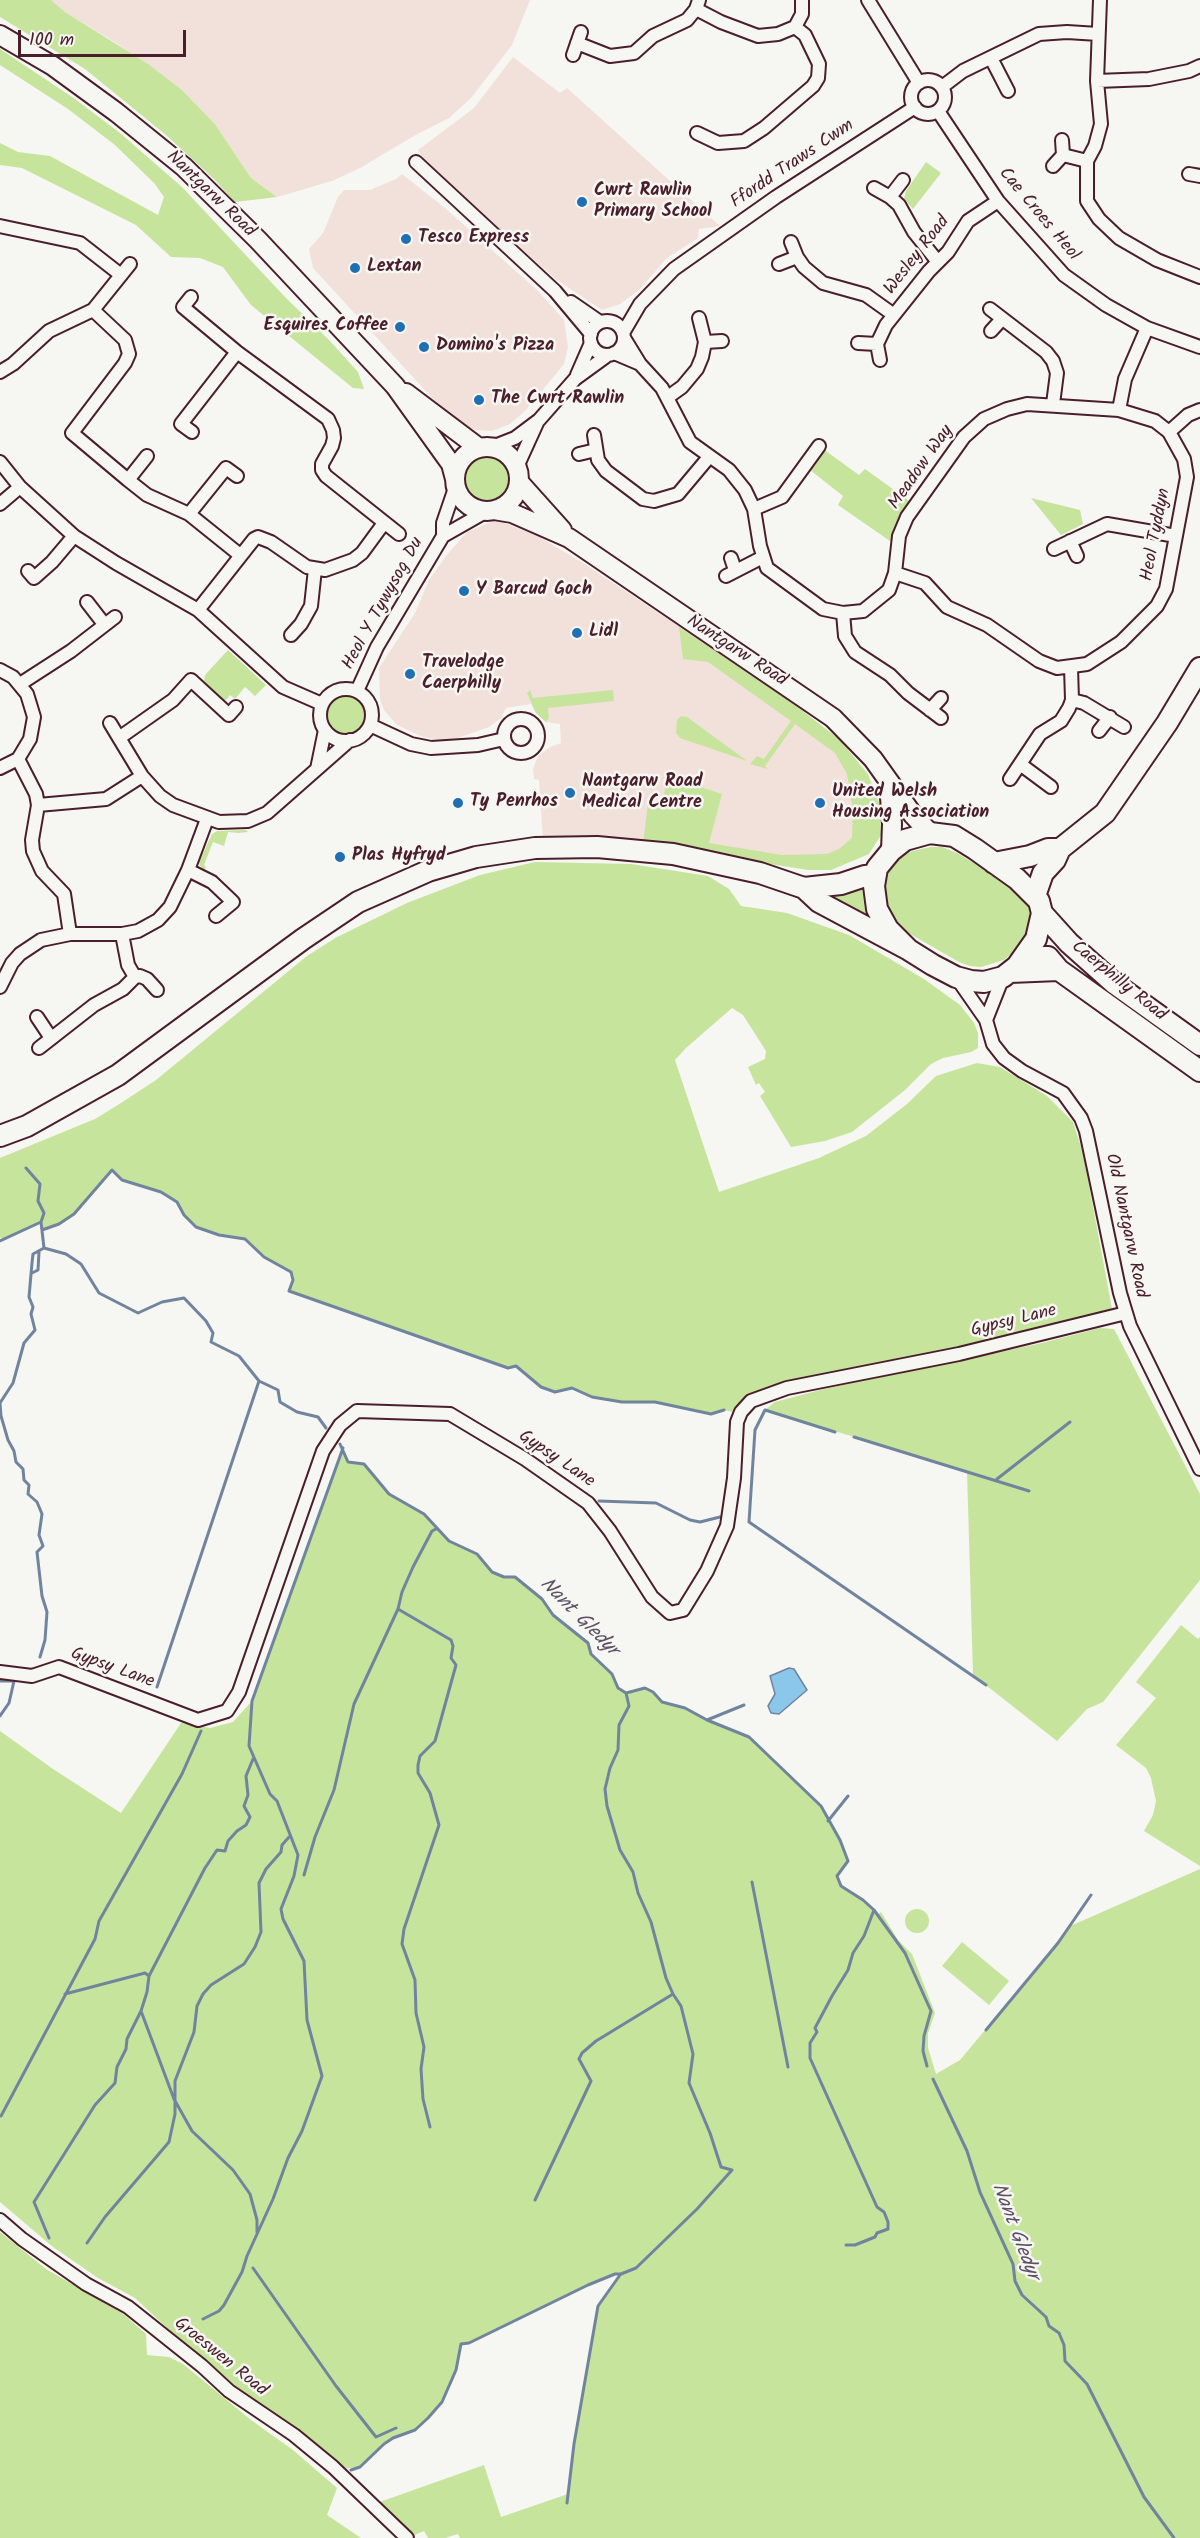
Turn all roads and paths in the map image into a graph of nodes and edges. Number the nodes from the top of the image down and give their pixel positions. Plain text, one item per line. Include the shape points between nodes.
1 (802, 0) edge
2 (868, 0) edge
3 (1100, 0) edge
4 (698, 4) edge
5 (795, 27) junction
6 (1098, 34) junction
7 (0, 35) edge
8 (577, 43) dead end
9 (991, 58) junction
10 (1200, 66) edge
11 (1097, 81) junction
12 (920, 83) junction
13 (942, 87) junction
14 (1008, 91) dead end
15 (915, 107) junction
16 (938, 111) junction
17 (698, 133) dead end
18 (1062, 140) dead end
19 (1063, 155) junction
20 (1087, 161) junction
21 (416, 162) dead end
22 (1053, 166) dead end
23 (903, 180) dead end
24 (874, 188) dead end
25 (890, 197) junction
26 (998, 201) junction
27 (0, 226) edge
28 (791, 242) dead end
29 (796, 257) junction
30 (938, 262) junction
31 (130, 264) dead end
32 (779, 264) dead end
33 (121, 275) junction
34 (1200, 277) edge
35 (555, 291) junction
36 (191, 297) dead end
37 (640, 304) junction
38 (990, 309) dead end
39 (93, 310) junction
40 (894, 315) junction
41 (699, 318) dead end
42 (1002, 319) junction
43 (605, 322) junction
44 (1146, 328) junction
45 (992, 331) dead end
46 (624, 336) junction
47 (591, 339) junction
48 (722, 341) dead end
49 (705, 342) junction
50 (858, 343) dead end
51 (877, 344) junction
52 (1200, 347) edge
53 (237, 352) junction
54 (611, 354) junction
55 (880, 360) dead end
56 (640, 364) junction
57 (0, 372) edge
58 (575, 379) junction
59 (395, 386) junction
60 (668, 398) junction
61 (1053, 404) junction
62 (1119, 410) junction
63 (1200, 410) edge
64 (539, 420) junction
65 (192, 432) dead end
66 (1169, 432) junction
67 (594, 435) dead end
68 (819, 446) dead end
69 (486, 448) junction
70 (596, 450) junction
71 (579, 454) dead end
72 (147, 456) dead end
73 (709, 457) junction
74 (0, 462) edge
75 (518, 474) junction
76 (237, 476) dead end
77 (128, 480) junction
78 (456, 482) junction
79 (20, 487) junction
80 (0, 504) edge
81 (754, 509) junction
82 (490, 510) junction
83 (189, 514) junction
84 (384, 523) junction
85 (399, 534) dead end
86 (74, 536) junction
87 (443, 536) junction
88 (1176, 536) junction
89 (569, 538) junction
90 (1070, 541) junction
91 (1054, 549) dead end
92 (240, 555) junction
93 (1077, 556) dead end
94 (763, 557) junction
95 (731, 568) dead end
96 (315, 569) junction
97 (28, 571) dead end
98 (896, 573) junction
99 (87, 602) dead end
100 (198, 610) junction
101 (843, 613) junction
102 (291, 635) dead end
103 (1071, 667) junction
104 (1200, 668) edge
105 (0, 670) edge
106 (20, 684) junction
107 (357, 691) junction
108 (941, 698) dead end
109 (1072, 700) junction
110 (322, 704) junction
111 (236, 707) dead end
112 (930, 710) junction
113 (1110, 717) junction
114 (941, 718) dead end
115 (110, 723) dead end
116 (370, 725) junction
117 (1124, 727) dead end
118 (325, 730) junction
119 (1099, 731) dead end
120 (119, 738) junction
121 (504, 739) dead end
122 (350, 740) junction
123 (18, 759) junction
124 (1020, 764) junction
125 (0, 768) edge
126 (317, 769) junction
127 (142, 776) junction
128 (1010, 779) dead end
129 (888, 783) junction
130 (1051, 787) dead end
131 (38, 805) junction
132 (207, 819) junction
133 (930, 833) junction
134 (1060, 849) junction
135 (891, 851) junction
136 (994, 863) junction
137 (188, 870) junction
138 (876, 875) junction
139 (804, 888) junction
140 (244, 893) dead end
141 (233, 902) junction
142 (1038, 904) junction
143 (216, 916) dead end
144 (70, 934) junction
145 (122, 934) junction
146 (909, 950) junction
147 (1024, 957) junction
148 (1059, 970) junction
149 (1007, 974) junction
150 (135, 977) junction
151 (956, 977) junction
152 (1, 983) edge
153 (157, 990) dead end
154 (37, 1017) dead end
155 (986, 1020) junction
156 (51, 1038) junction
157 (1200, 1045) edge
158 (39, 1048) dead end
159 (1200, 1071) edge
160 (0, 1136) edge
161 (1126, 1313) junction
162 (1200, 1469) edge
163 (0, 1672) edge
164 (0, 2220) edge
165 (407, 2538) edge

1 - 5 street via 802,15
2 - 12 street
3 - 6 street
4 - 5 street via 721,22 758,36
4 - 8 street via 687,20 653,36 634,53 610,56
5 - 17 street via 805,35 819,64 813,86 744,141 718,143
6 - 9 street via 1039,34
6 - 11 street
7 - 59 main road, Nantgarw Road via 53,66 184,167
9 - 13 street via 963,71
9 - 14 street
10 - 11 street via 1149,80
11 - 20 street via 1101,124
12 - 13 street via 933,81
12 - 15 street via 912,93
13 - 16 street via 945,98
15 - 16 street via 928,114
15 - 37 street, Ffordd Traws Cwm via 714,240 674,269
16 - 26 street, Cae Croes Heol
18 - 19 street
19 - 20 street
19 - 22 street
20 - 34 street via 1088,201 1099,219 1119,238 1157,260
21 - 35 street
23 - 25 street
24 - 25 street
25 - 30 street
26 - 30 street, Wesley Road via 968,221
26 - 44 street, Cae Croes Heol via 1064,275
27 - 33 street via 80,243
28 - 29 street
29 - 32 street
29 - 40 street via 823,284 866,295
30 - 40 street, Wesley Road
31 - 33 street
33 - 39 street
35 - 43 street
35 - 47 street
36 - 53 street via 183,307
37 - 43 street, Ffordd Traws Cwm
37 - 46 street, Ffordd Traws Cwm
38 - 42 street
39 - 57 street via 49,331
39 - 77 street via 125,340 129,354 72,433
40 - 51 street, Wesley Road
41 - 49 street
42 - 45 street
42 - 61 street via 1053,361 1057,373
43 - 46 street via 617,324
43 - 47 street
44 - 52 street, Cae Croes Heol
44 - 62 street via 1125,379
46 - 54 street via 620,348
46 - 56 street
47 - 54 street via 596,351
47 - 58 street
48 - 49 street
49 - 60 street via 697,369
50 - 51 street
51 - 55 street
53 - 65 street via 181,424
53 - 84 street via 328,419 334,438 322,470
54 - 56 street
54 - 58 street
56 - 60 street
58 - 64 street
59 - 69 main road, Nantgarw Road
59 - 78 main road, Nantgarw Road via 451,464
60 - 73 street via 690,442
61 - 62 street, Meadow Way
61 - 98 street, Meadow Way via 1007,409 984,419 964,437 907,517 899,536
62 - 66 street via 1155,421
63 - 66 street
64 - 69 street via 515,438
64 - 75 street
66 - 88 street, Heol Tyddyn via 1184,459 1187,477
67 - 70 street
68 - 81 street via 782,497
69 - 75 main road via 503,451
69 - 78 main road via 462,459
70 - 71 street
70 - 73 street via 606,471 643,499 654,501 678,494
72 - 77 street
73 - 81 street via 729,470
74 - 79 street
75 - 82 main road via 514,496 508,504
75 - 89 main road, Nantgarw Road
76 - 83 street via 226,468
77 - 83 street via 147,495
78 - 82 main road via 462,499 470,506
78 - 87 street, Heol Y Tywysog Du via 442,523
79 - 80 street
79 - 86 street
81 - 94 street
82 - 87 street, Heol Y Tywysog Du
82 - 89 main road, Nantgarw Road via 512,513
83 - 92 street
84 - 85 street
84 - 96 street via 353,560 337,568
86 - 97 street via 34,578
86 - 100 street
87 - 107 street, Heol Y Tywysog Du via 377,647
88 - 90 street via 1107,524
88 - 103 street, Heol Tyddyn via 1166,589 1157,606 1121,642 1087,664
89 - 129 main road, Nantgarw Road via 833,718 873,759
90 - 91 street
90 - 93 street
92 - 96 street via 258,537
92 - 100 street
94 - 95 street
94 - 101 street via 767,568 778,578 823,609
96 - 102 street via 311,606
98 - 101 street, Meadow Way via 889,590 878,601 863,611
98 - 103 street via 925,582 947,607 987,625 1040,661 1058,668
99 - 106 street via 109,620
100 - 110 street via 283,687
101 - 112 street via 845,636 855,652 890,675
103 - 109 street
104 - 134 main road via 1105,813
105 - 106 street
106 - 123 street via 34,717 30,739
107 - 110 street via 340,689
107 - 116 street via 372,709
108 - 112 street
109 - 113 street
109 - 124 street via 1061,721 1040,734
110 - 118 street via 320,716
111 - 120 street via 229,715 194,676 172,700
112 - 114 street
113 - 117 street
113 - 119 street
115 - 120 street
116 - 121 street via 411,744 430,748
116 - 122 street
118 - 122 street via 338,740
118 - 126 street
120 - 127 street
122 - 126 street
123 - 125 street
123 - 131 street
124 - 128 street
124 - 130 street
126 - 132 street via 274,808 258,817 231,822
127 - 131 street via 106,799
127 - 132 street via 167,801
129 - 133 main road, Nantgarw Road
129 - 135 main road, Nantgarw Road
131 - 144 street via 33,851 42,871 64,894
132 - 137 street
133 - 135 main road via 905,840
133 - 136 main road via 954,836
134 - 136 main road
134 - 142 main road via 1043,873
135 - 138 main road
136 - 142 main road via 1017,879
137 - 141 street via 212,882
137 - 145 street via 165,913 149,926
138 - 139 main road
138 - 146 main road via 877,909 888,929
139 - 146 main road via 819,902
139 - 160 main road via 760,873 673,854 597,847 535,848 476,857 428,871 358,902 118,1075 27,1126
140 - 141 street
141 - 143 street
142 - 147 main road via 1035,939
142 - 157 main road, Caerphilly Road via 1069,943 1115,984
144 - 145 street
144 - 152 street via 41,940 30,947 12,963
145 - 150 street via 128,965
146 - 151 main road
147 - 148 main road, Caerphilly Road via 1048,957
147 - 149 main road
148 - 149 main road, Caerphilly Road
148 - 159 main road, Caerphilly Road
149 - 151 main road via 984,982
149 - 155 street
150 - 153 street via 147,979
150 - 156 street
151 - 155 street, Old Nantgarw Road
154 - 156 street
155 - 161 street, Old Nantgarw Road via 993,1044 1004,1058 1063,1093 1081,1118
156 - 158 street
161 - 162 street, Old Nantgarw Road
161 - 163 street, Gypsy Lane via 959,1354 787,1388 751,1401 737,1422 727,1526 683,1610 669,1613 652,1597 588,1503 525,1459 450,1414 357,1412 340,1425 323,1451 239,1692 226,1711 198,1720 59,1667 32,1676
164 - 165 street, Groeswen Road via 86,2283 128,2307 229,2391 294,2435

